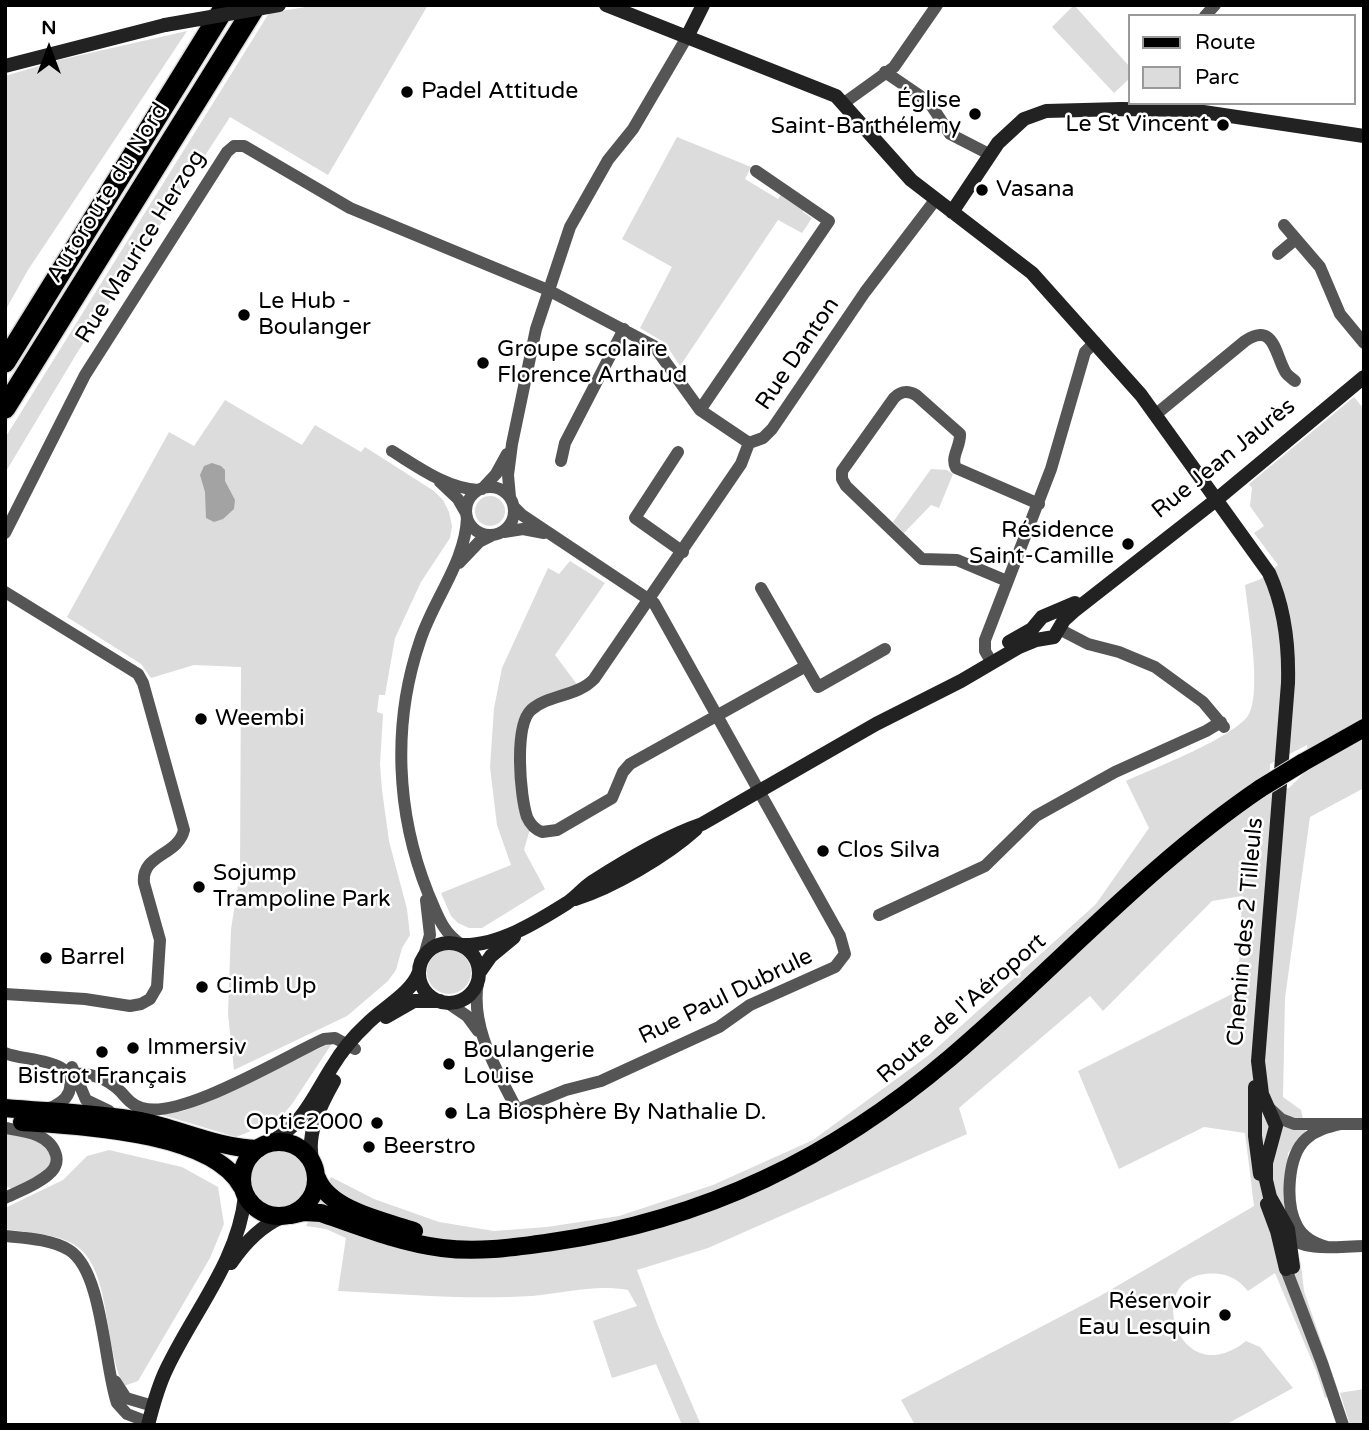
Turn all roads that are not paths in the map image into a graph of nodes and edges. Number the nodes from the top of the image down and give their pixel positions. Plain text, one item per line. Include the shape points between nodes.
1 (226, 5) edge
2 (256, 5) edge
3 (279, 5) edge
4 (606, 5) edge
5 (703, 5) edge
6 (937, 5) edge
7 (687, 37) junction
8 (5, 66) edge
9 (885, 72) junction
10 (844, 103) junction
11 (1202, 107) edge
12 (1364, 136) edge
13 (989, 154) junction
14 (756, 171) dead end
15 (936, 200) junction
16 (953, 212) junction
17 (1284, 225) dead end
18 (1296, 239) junction
19 (1278, 254) dead end
20 (548, 290) junction
21 (624, 330) junction
22 (1095, 342) junction
23 (1364, 343) edge
24 (5, 362) edge
25 (1364, 377) edge
26 (1295, 381) dead end
27 (5, 408) edge
28 (701, 410) junction
29 (1155, 415) junction
30 (749, 443) junction
31 (512, 444) junction
32 (392, 452) dead end
33 (678, 452) dead end
34 (561, 461) dead end
35 (435, 477) junction
36 (480, 489) junction
37 (1216, 500) junction
38 (512, 502) junction
39 (1039, 504) junction
40 (466, 515) junction
41 (5, 533) edge
42 (498, 534) junction
43 (551, 535) junction
44 (683, 552) junction
45 (448, 577) junction
46 (1114, 578) junction
47 (1007, 581) junction
48 (761, 588) dead end
49 (5, 593) edge
50 (649, 598) junction
51 (1042, 619) junction
52 (1054, 633) junction
53 (885, 649) dead end
54 (990, 658) junction
55 (806, 666) junction
56 (718, 715) junction
57 (1364, 728) edge
58 (759, 791) junction
59 (420, 872) junction
60 (878, 915) dead end
61 (538, 920) junction
62 (462, 946) junction
63 (424, 956) junction
64 (419, 972) junction
65 (479, 978) junction
66 (5, 994) edge
67 (444, 1002) junction
68 (485, 1043) junction
69 (351, 1047) junction
70 (5, 1053) edge
71 (1258, 1061) junction
72 (72, 1073) junction
73 (5, 1108) edge
74 (36, 1111) junction
75 (1276, 1116) junction
76 (119, 1118) junction
77 (5, 1120) edge
78 (1340, 1124) junction
79 (1364, 1124) edge
80 (5, 1128) edge
81 (1255, 1136) junction
82 (262, 1146) junction
83 (315, 1171) junction
84 (244, 1191) junction
85 (5, 1198) edge
86 (286, 1216) junction
87 (1275, 1225) junction
88 (5, 1236) edge
89 (1290, 1240) junction
90 (549, 1242) junction
91 (1364, 1246) edge
92 (1327, 1247) junction
93 (1289, 1268) junction
94 (209, 1295) junction
95 (110, 1368) junction
96 (153, 1406) junction
97 (148, 1423) edge
98 (1343, 1425) edge

1 - 24 highway, Autoroute du Nord
2 - 27 highway, Autoroute du Nord
3 - 8 street, bridge via 165,24
4 - 7 street
5 - 7 street
6 - 9 street via 898,63
7 - 10 street
7 - 20 street via 572,224
9 - 10 street
9 - 13 street via 929,102 950,134
10 - 15 street, Chemin des 2 Tilleuls via 897,166
11 - 12 street
11 - 13 street via 1046,111 1024,119
13 - 16 street
14 - 28 street via 829,221
15 - 16 street, Chemin des 2 Tilleuls
15 - 30 street, Rue Danton via 865,292 772,429
16 - 22 street, Chemin des 2 Tilleuls via 1038,278
17 - 18 street
18 - 19 street
18 - 23 street via 1320,267 1340,314
20 - 21 street
20 - 31 street via 537,321
20 - 41 street, Rue Maurice Herzog via 350,208 244,146 232,147 85,375
21 - 28 street via 657,348
21 - 34 street via 565,443
22 - 29 street, Chemin des 2 Tilleuls
22 - 39 street via 1086,352
25 - 37 street, Rue Jean Jaurès
26 - 29 street via 1270,340 1255,335
28 - 30 street
29 - 37 street, Chemin des 2 Tilleuls
30 - 44 street, Rue Danton via 741,464
31 - 36 street via 496,474
31 - 38 street via 508,475
32 - 35 street
33 - 44 street via 635,519
35 - 36 street
35 - 40 street via 458,499
36 - 38 street via 499,489
36 - 40 street via 469,500
37 - 46 street, Rue Jean Jaurès
37 - 71 street, Chemin des 2 Tilleuls via 1265,567 1280,605 1288,652
38 - 42 street via 511,523
38 - 43 street
39 - 47 street
39 - 47 street via 956,468 953,460 960,434 908,391 894,398 842,471 846,486 922,559 957,560
40 - 42 street via 477,531
40 - 45 street via 466,537
42 - 43 street via 523,529
42 - 45 street via 473,548
43 - 50 street
44 - 50 street, Rue Danton
45 - 59 street via 417,650 402,730 404,801
46 - 51 street, Rue Jean Jaurès
46 - 52 street, Rue Jean Jaurès
47 - 54 street via 985,640
48 - 55 street
49 - 66 street via 138,674 184,830 178,844 150,862 144,874 160,940 157,987 150,999 130,1006
50 - 56 street
50 - 56 street, Rue Danton via 590,683 538,705 526,715 521,757 530,824 551,832 597,806 614,795 630,764
51 - 52 street via 1055,618
51 - 52 street via 1038,633
51 - 54 street, Rue Jean Jaurès
52 - 54 street, Rue Jean Jaurès
52 - 60 street via 1076,645 1119,652 1155,667 1187,689 1223,725 1115,772 1036,816 985,866
53 - 55 street via 818,687
54 - 58 street, Rue Jean Jaurès
55 - 56 street
56 - 58 street
57 - 90 main road, Route de l'Aéroport, bridge via 1261,788 1172,854 950,1058 855,1130 781,1172 696,1208 637,1226
58 - 61 street, Rue Jean Jaurès via 594,881
58 - 68 street, Rue Paul Dubrule via 840,936 845,954 835,967 601,1081 517,1110
59 - 62 street via 445,930
59 - 63 street via 430,928
61 - 62 street, Rue Jean Jaurès via 480,945
61 - 65 street, Rue Jean Jaurès via 491,956
62 - 63 street via 441,943
62 - 65 street via 475,957
63 - 64 street
64 - 67 street via 425,992
64 - 69 street via 410,986 370,1020
65 - 67 street via 465,999
65 - 68 street, Rue Paul Dubrule via 476,1010
67 - 68 street, Rue Paul Dubrule via 467,1016
67 - 69 street via 421,1000 400,1007
69 - 72 street via 335,1038 324,1039 188,1105 160,1111 135,1106 95,1076
69 - 82 street via 332,1066 289,1132
69 - 83 street via 316,1121 310,1144
70 - 72 street
71 - 75 street, Chemin des 2 Tilleuls via 1261,1091
71 - 81 street
72 - 74 street via 63,1101
72 - 76 street via 86,1100
73 - 74 main road
74 - 76 main road
75 - 78 street via 1303,1125
75 - 81 street
75 - 89 street via 1266,1180
76 - 82 main road via 181,1130 236,1148
77 - 84 main road via 106,1130 174,1144 222,1163
78 - 79 street
78 - 92 street via 1306,1139 1290,1173 1297,1228
80 - 85 street via 46,1140 56,1161 51,1173
81 - 87 street via 1263,1192
82 - 83 main road via 282,1142 296,1146
82 - 84 main road via 243,1167
83 - 86 main road via 316,1187 310,1200 300,1211
83 - 90 main road, Route de l'Aéroport via 325,1192 337,1201 417,1232 466,1241
84 - 86 main road via 258,1211
84 - 94 street via 234,1243
86 - 90 main road, Route de l'Aéroport via 321,1213 444,1249
86 - 94 street via 265,1226 243,1248
87 - 89 street
87 - 93 street
88 - 95 street via 62,1246 84,1265
89 - 92 street via 1307,1247
89 - 93 street
91 - 92 street
93 - 98 street
94 - 96 street via 166,1370
95 - 96 street via 126,1398
95 - 97 street via 117,1404
96 - 97 street

